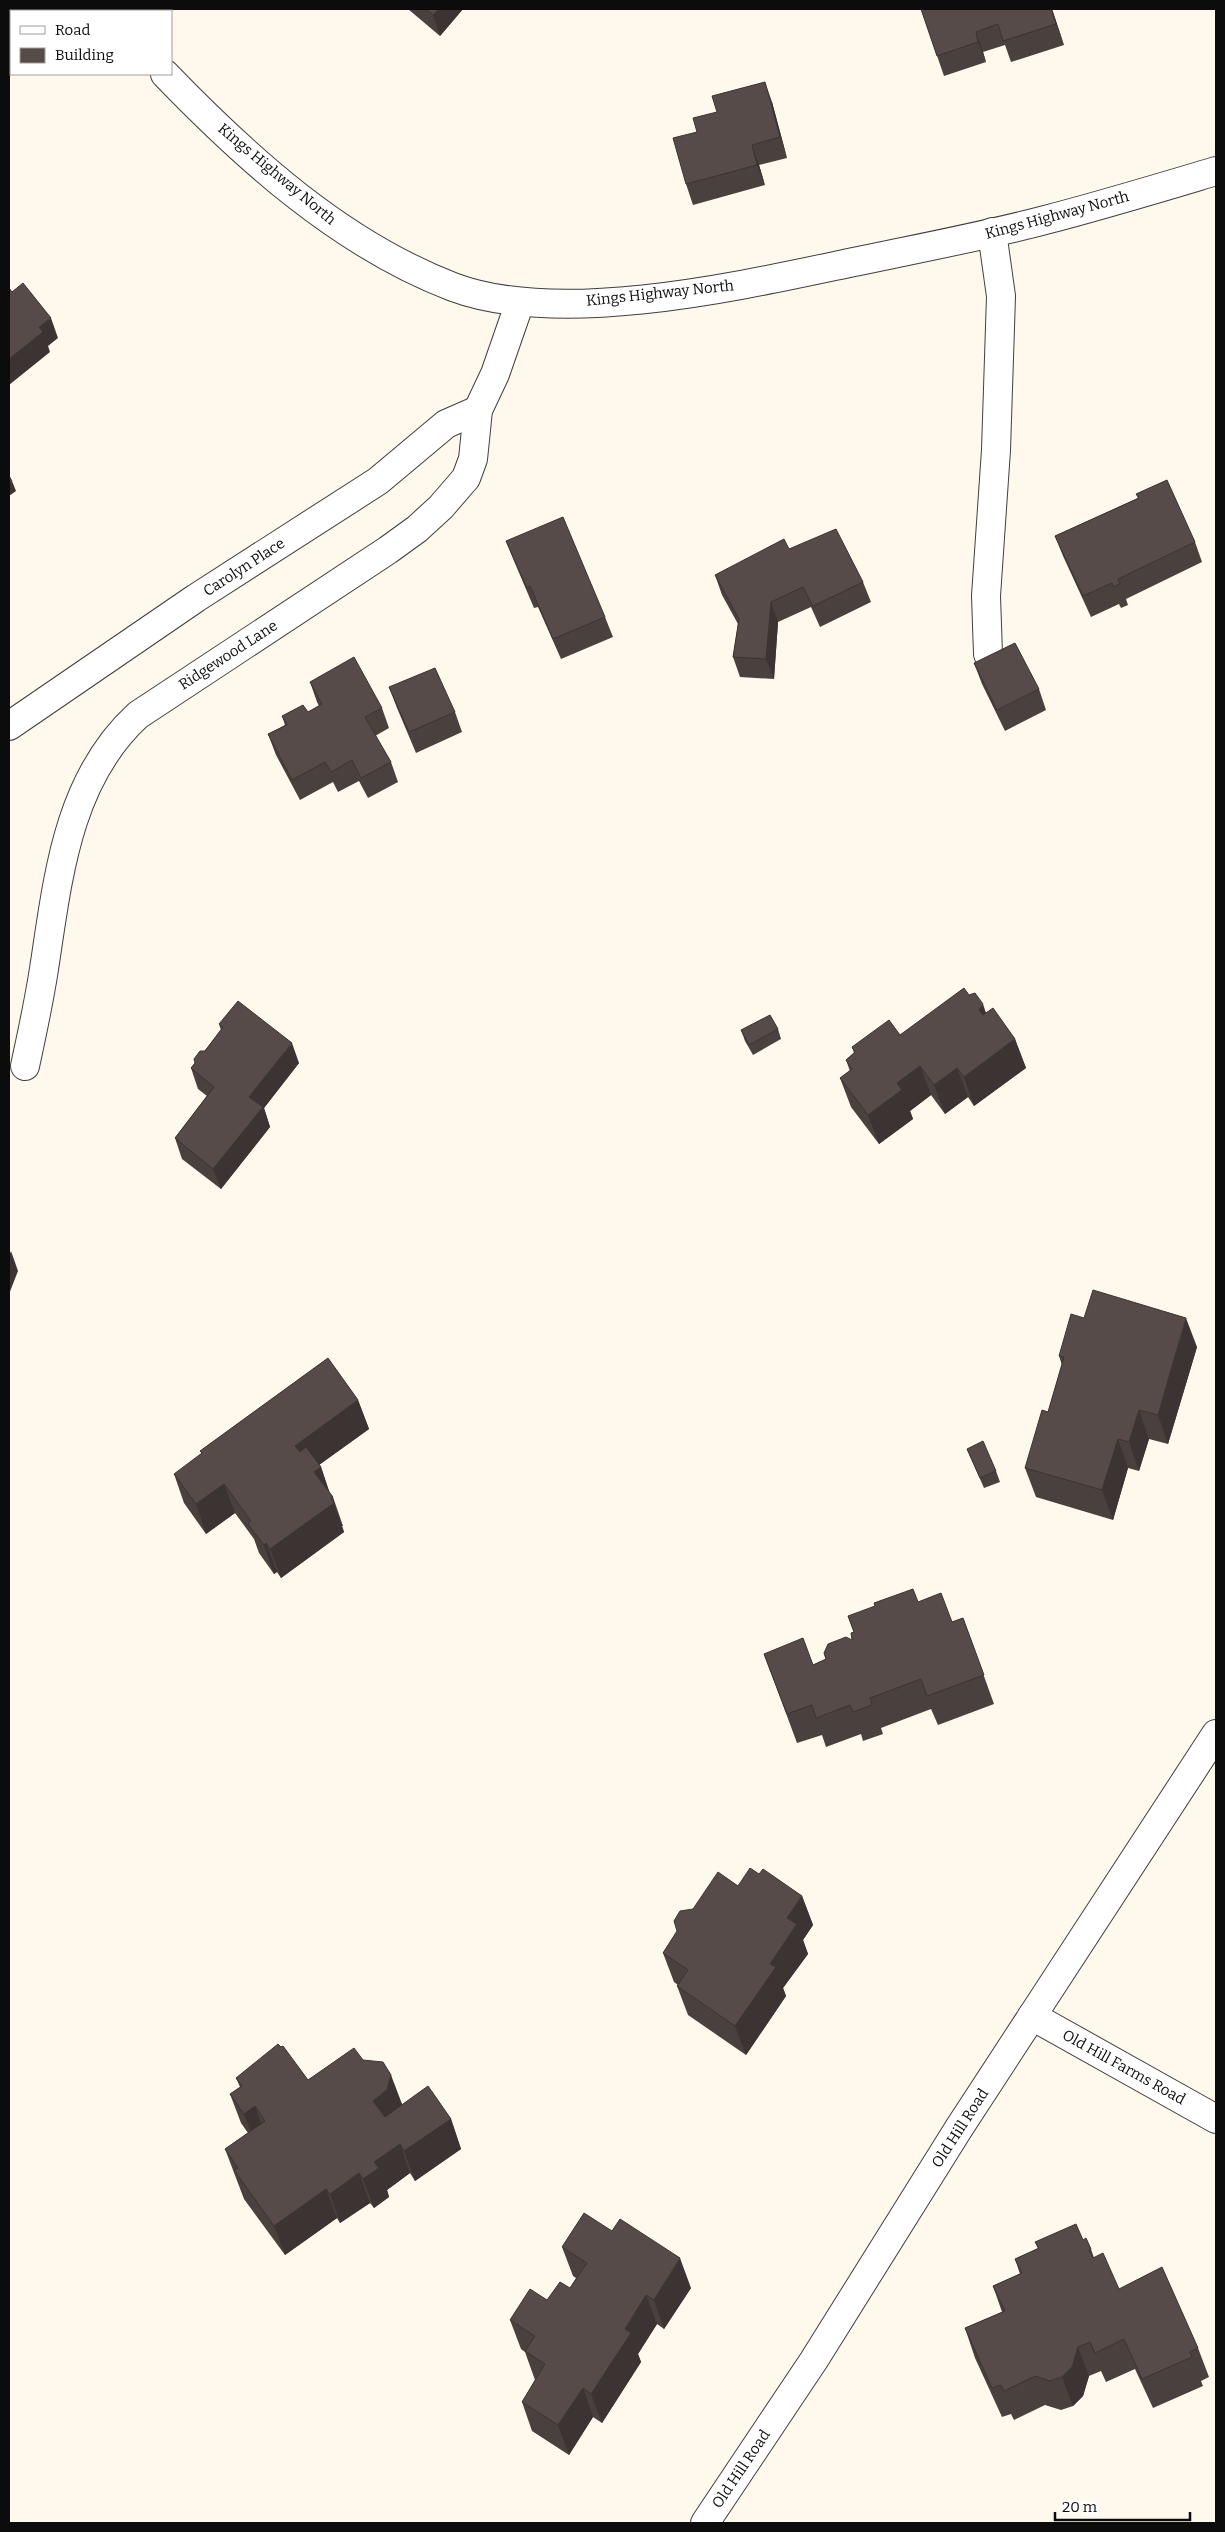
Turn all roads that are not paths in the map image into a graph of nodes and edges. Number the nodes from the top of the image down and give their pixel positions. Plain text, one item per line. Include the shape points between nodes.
1 (166, 75) edge
2 (1216, 171) edge
3 (992, 232) junction
4 (520, 302) junction
5 (478, 410) junction
6 (988, 654) edge
7 (9, 726) edge
8 (26, 1066) dead end
9 (1216, 1734) edge
10 (1032, 2016) junction
11 (1216, 2119) edge
12 (705, 2523) edge

1 - 4 street, Kings Highway North via 249,154 337,225 402,264 454,287
2 - 3 street, Kings Highway North
3 - 4 street, Kings Highway North via 718,288 620,301
3 - 6 street via 1001,296 996,450 986,596
4 - 5 street, Ridgewood Lane via 495,374
5 - 7 street, Carolyn Place via 446,424 378,481 212,588
5 - 8 street, Ridgewood Lane via 473,459 466,478 418,529 138,715 105,751 71,823 54,900
9 - 10 street, Old Hill Road
10 - 11 street, Old Hill Farms Road
10 - 12 street, Old Hill Road via 814,2360

